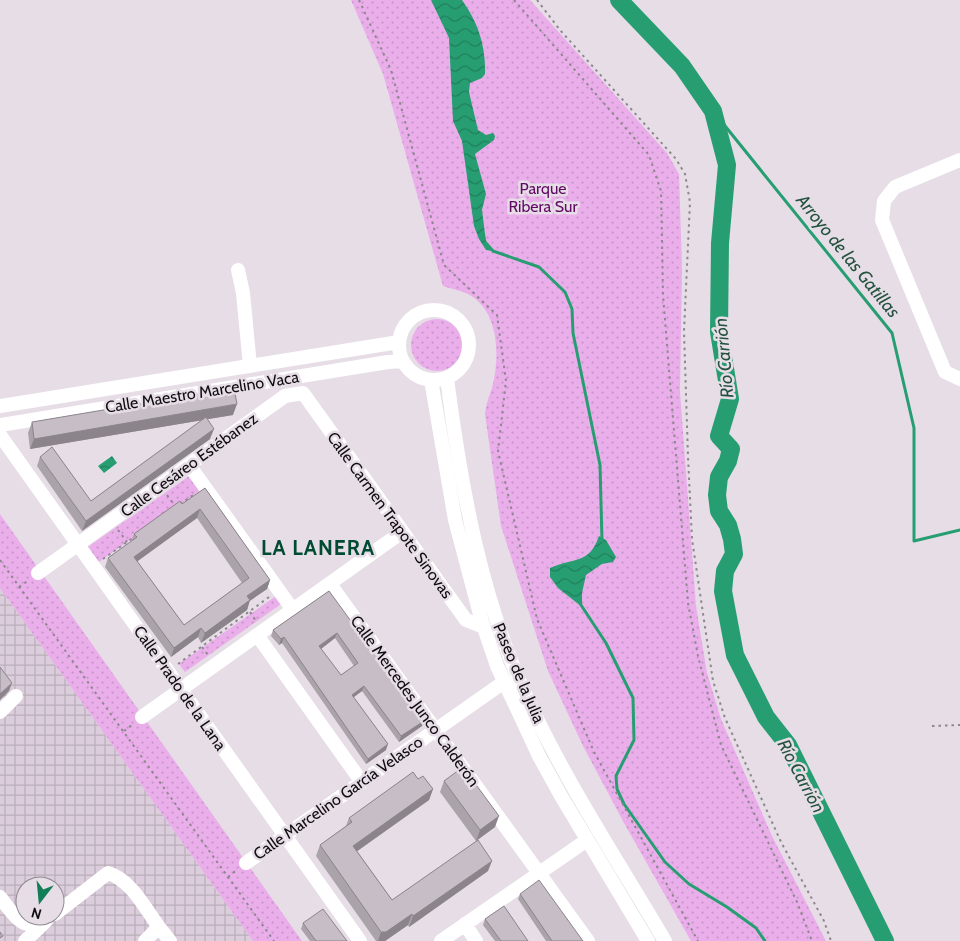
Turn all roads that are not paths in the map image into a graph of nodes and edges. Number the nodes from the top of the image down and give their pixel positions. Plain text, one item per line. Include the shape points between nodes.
1 (960, 160) edge
2 (238, 270) dead end
3 (399, 342) junction
4 (404, 361) junction
5 (250, 366) junction
6 (447, 378) junction
7 (960, 379) edge
8 (431, 380) junction
9 (304, 393) joint
10 (0, 406) edge
11 (0, 425) edge
12 (0, 435) edge
13 (189, 465) junction
14 (402, 532) junction
15 (78, 545) junction
16 (38, 573) dead end
17 (330, 584) junction
18 (293, 610) junction
19 (484, 627) junction
20 (257, 629) junction
21 (504, 682) junction
22 (182, 690) junction
23 (16, 696) dead end
24 (0, 712) edge
25 (142, 717) dead end
26 (435, 730) junction
27 (361, 781) junction
28 (285, 835) junction
29 (586, 840) junction
30 (246, 863) dead end
31 (540, 871) junction
32 (0, 897) edge
33 (65, 906) edge
34 (15, 917) edge
35 (464, 924) junction
36 (41, 926) edge
37 (159, 927) junction
38 (25, 941) edge
39 (145, 941) edge
40 (170, 941) edge
41 (360, 941) edge
42 (441, 941) edge
43 (476, 941) edge
44 (588, 941) edge
45 (648, 941) edge
46 (665, 941) edge

1 - 7 street via 895,187 884,201 882,220 945,372
2 - 5 street
3 - 4 street
3 - 5 street, Calle Maestro Marcelino Vaca
3 - 6 street via 404,326 419,313 438,309 459,319 470,341 468,357 462,368
4 - 8 street via 415,374
4 - 11 street, Calle Maestro Marcelino Vaca
5 - 10 street, Calle Maestro Marcelino Vaca
6 - 8 street
6 - 46 street, Paseo de la Julia via 459,462 475,539 486,587 511,660 581,802
8 - 19 street, Paseo de la Julia via 455,520
9 - 13 street, Calle Cesáreo Estébanez via 286,396
9 - 14 street, Calle Carmen Trapote Sinovas
12 - 15 street, Calle Prado de la Lana
13 - 15 street, Calle Cesáreo Estébanez
13 - 18 street
14 - 17 street
14 - 19 street, Calle Carmen Trapote Sinovas via 466,620
15 - 16 street
15 - 22 street, Calle Prado de la Lana
17 - 18 street
17 - 26 street, Calle Mercedes Junco Calderón
18 - 20 street
19 - 21 street, Paseo de la Julia
20 - 22 street
20 - 27 street
21 - 26 street, Calle Marcelino García Velasco
21 - 29 street, Paseo de la Julia via 539,756
22 - 25 street
22 - 28 street, Calle Prado de la Lana
23 - 24 street
26 - 27 street, Calle Marcelino García Velasco
26 - 31 street, Calle Mercedes Junco Calderón
27 - 28 street, Calle Marcelino García Velasco
28 - 30 street, Calle Marcelino García Velasco
28 - 41 street, Calle Prado de la Lana
29 - 31 street
29 - 45 street, Paseo de la Julia
31 - 35 street
31 - 44 street, Calle Mercedes Junco Calderón
32 - 34 street
33 - 37 street via 108,873 122,880
35 - 42 street
35 - 43 street
36 - 38 street
37 - 39 street
37 - 40 street

